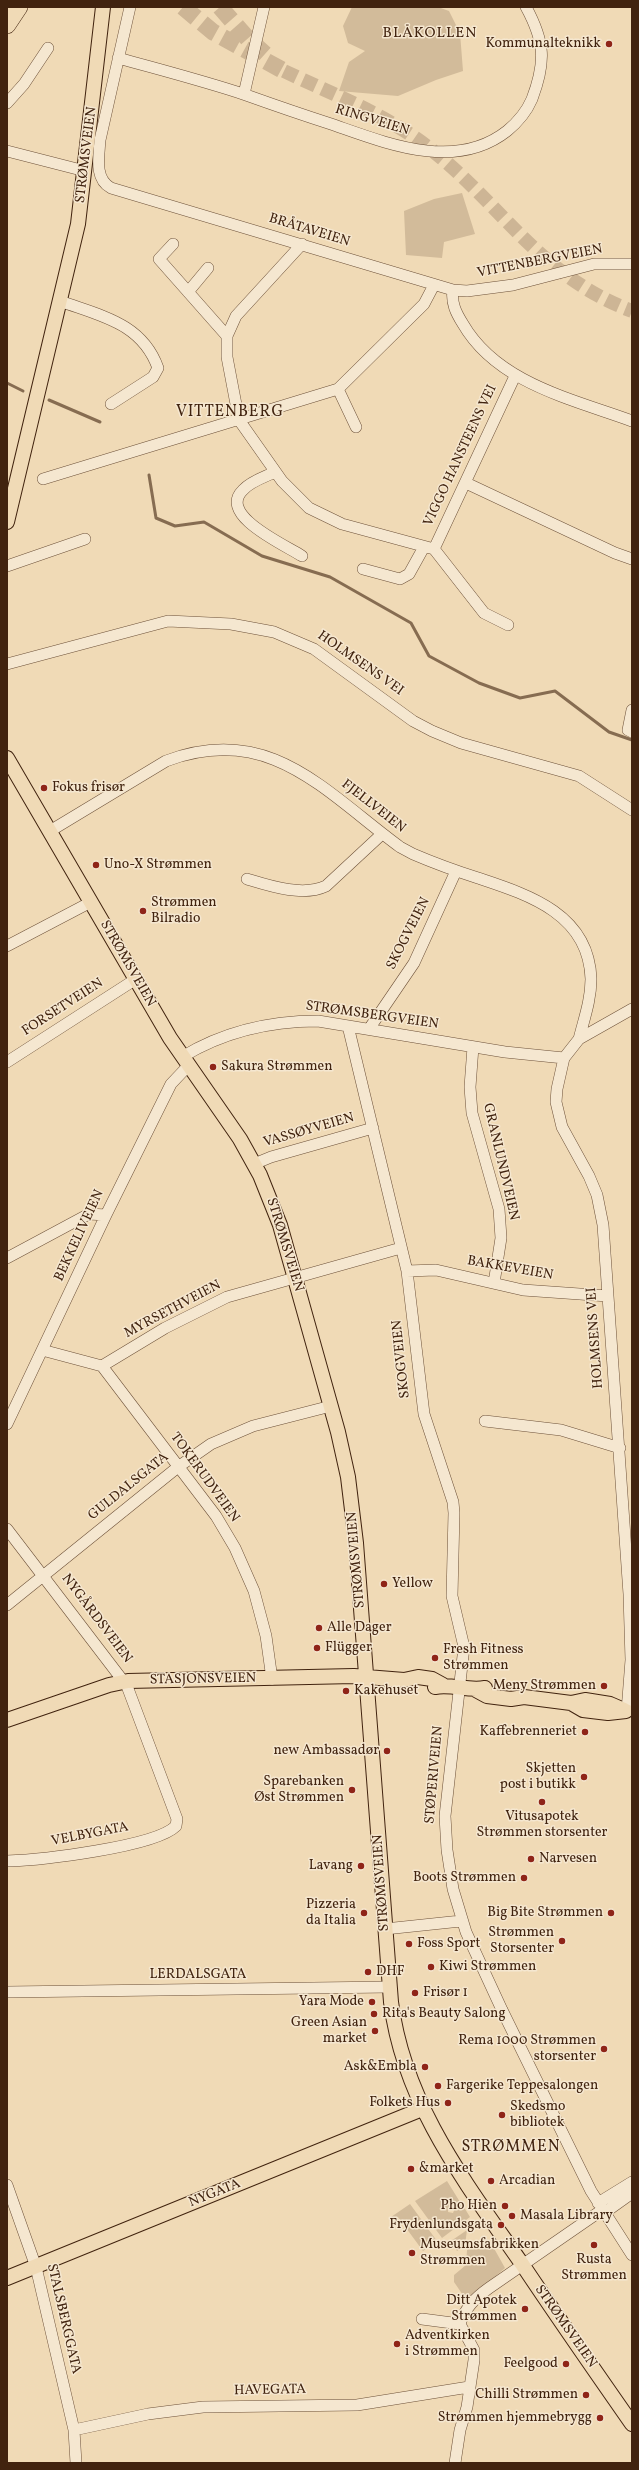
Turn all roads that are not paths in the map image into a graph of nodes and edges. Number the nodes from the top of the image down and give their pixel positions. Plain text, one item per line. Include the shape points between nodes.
1 (19, 7) edge
2 (103, 7) edge
3 (130, 7) edge
4 (264, 7) edge
5 (526, 7) edge
6 (7, 25) edge
7 (48, 48) dead end
8 (118, 58) junction
9 (244, 94) junction
10 (7, 103) edge
11 (7, 151) edge
12 (85, 171) junction
13 (173, 244) dead end
14 (302, 244) junction
15 (632, 264) edge
16 (208, 268) dead end
17 (434, 285) junction
18 (453, 290) junction
19 (188, 292) junction
20 (60, 301) junction
21 (227, 336) junction
22 (515, 376) junction
23 (338, 389) junction
24 (111, 404) dead end
25 (239, 420) junction
26 (632, 421) edge
27 (356, 427) dead end
28 (275, 472) junction
29 (43, 479) dead end
30 (466, 483) junction
31 (10, 494) edge
32 (7, 522) edge
33 (85, 539) dead end
34 (429, 548) junction
35 (302, 556) dead end
36 (632, 559) edge
37 (7, 566) edge
38 (364, 568) dead end
39 (508, 625) dead end
40 (7, 664) edge
41 (632, 710) edge
42 (632, 732) edge
43 (7, 758) edge
44 (632, 810) edge
45 (50, 831) junction
46 (382, 834) junction
47 (456, 871) junction
48 (247, 879) dead end
49 (91, 902) junction
50 (7, 946) edge
51 (136, 979) junction
52 (632, 1009) edge
53 (348, 1026) junction
54 (370, 1029) junction
55 (579, 1039) junction
56 (473, 1047) junction
57 (564, 1058) junction
58 (7, 1062) edge
59 (185, 1062) junction
60 (373, 1128) junction
61 (254, 1164) junction
62 (106, 1215) junction
63 (401, 1248) junction
64 (7, 1258) edge
65 (407, 1271) junction
66 (294, 1277) junction
67 (494, 1283) junction
68 (608, 1296) junction
69 (42, 1350) junction
70 (102, 1366) junction
71 (331, 1406) junction
72 (485, 1420) dead end
73 (7, 1424) edge
74 (620, 1448) junction
75 (178, 1467) junction
76 (7, 1529) edge
77 (43, 1576) junction
78 (7, 1605) edge
79 (367, 1676) junction
80 (272, 1679) junction
81 (124, 1682) junction
82 (460, 1688) junction
83 (628, 1711) edge
84 (7, 1720) edge
85 (176, 1826) joint
86 (7, 1862) edge
87 (461, 1921) junction
88 (385, 1929) junction
89 (389, 1987) junction
90 (7, 1992) edge
91 (422, 2109) junction
92 (632, 2182) edge
93 (7, 2185) edge
94 (632, 2193) edge
95 (602, 2209) junction
96 (632, 2255) edge
97 (522, 2265) junction
98 (36, 2267) junction
99 (7, 2278) edge
100 (422, 2318) dead end
101 (460, 2324) junction
102 (469, 2387) junction
103 (632, 2424) edge
104 (74, 2430) junction
105 (76, 2463) edge
106 (455, 2463) edge

1 - 6 highway
2 - 12 main road, STRØMSVEIEN
3 - 8 street, BRÅTAVEIEN
4 - 9 street
5 - 9 street, RINGVEIEN via 543,51 540,79 520,121 500,137 473,150 434,152 391,145
7 - 10 street via 24,84
8 - 9 street, RINGVEIEN
8 - 14 street, BRÅTAVEIEN via 100,140 99,167 102,182 111,188
11 - 12 street
12 - 20 main road, STRØMSVEIEN via 78,224
13 - 19 street via 159,259
14 - 17 street, BRÅTAVEIEN
14 - 21 street, VIGGO HANSTEENS VEI via 236,316
15 - 18 street, VITTENBERGVEIEN via 594,264 512,284 467,291
16 - 19 street
17 - 18 street, BRÅTAVEIEN
17 - 23 street via 424,304
18 - 22 street via 454,308 475,343 498,365
19 - 21 street
20 - 24 street via 114,320 136,332 154,357 158,368 153,377
20 - 31 main road, STRØMSVEIEN
21 - 25 street, VIGGO HANSTEENS VEI via 226,357
22 - 26 street
22 - 30 street, VIGGO HANSTEENS VEI
23 - 25 street
23 - 27 street
25 - 28 street, VIGGO HANSTEENS VEI
25 - 29 street
28 - 34 street, VIGGO HANSTEENS VEI via 292,492 317,513 348,526
28 - 35 street via 246,487 238,495 237,508 249,522
30 - 34 street, VIGGO HANSTEENS VEI
30 - 36 street
31 - 32 main road, STRØMSVEIEN
33 - 37 street
34 - 38 street, VIGGO HANSTEENS VEI via 409,574 400,579
34 - 39 street, VIGGO HANSTEENS VEI via 484,613
40 - 44 street, HOLMSENS VEI via 168,621 231,624 268,630 314,648 413,721 432,731 461,743 579,776
41 - 42 street via 628,730
43 - 45 main road, STRØMSVEIEN
45 - 46 street, FJELLVEIEN via 166,761 201,750 219,749 252,752 281,761 320,785
45 - 49 main road, STRØMSVEIEN
46 - 47 street, FJELLVEIEN via 412,854
46 - 48 street via 326,886 317,890 286,888
47 - 54 street, SKOGVEIEN via 414,963
47 - 55 street, FJELLVEIEN via 519,891 546,905 578,935 589,960 591,979 589,1000
49 - 50 street
49 - 51 main road, STRØMSVEIEN
51 - 58 street, FORSETVEIEN
51 - 59 main road, STRØMSVEIEN
52 - 55 street, HOLMSENS VEI
53 - 54 street, STRØMSBERGVEIEN
53 - 59 street, STRØMSBERGVEIEN via 318,1021 265,1025 233,1033
53 - 60 street, SKOGVEIEN
54 - 56 street, STRØMSBERGVEIEN
55 - 57 street, HOLMSENS VEI
56 - 57 street, STRØMSBERGVEIEN
56 - 67 street, GRANLUNDVEIEN via 470,1087 472,1113 499,1209 501,1238
57 - 68 street, HOLMSENS VEI via 557,1089 557,1112 562,1128 589,1176 596,1195 603,1225
59 - 61 main road, STRØMSVEIEN via 233,1129
59 - 62 street, BEKKELIVEIEN via 171,1084
60 - 61 street, VASSØYVEIEN
60 - 63 street, SKOGVEIEN
61 - 66 main road, STRØMSVEIEN via 276,1212
62 - 64 street via 89,1214
62 - 69 street, BEKKELIVEIEN
63 - 65 street, SKOGVEIEN
63 - 66 street, MYRSETHVEIEN
65 - 67 street, BAKKEVEIEN via 436,1270
65 - 82 street, SKOGVEIEN via 424,1414 454,1513 452,1596 464,1647
66 - 70 street, MYRSETHVEIEN via 227,1297 165,1328
66 - 71 main road, STRØMSVEIEN
67 - 68 street, BAKKEVEIEN via 523,1290
68 - 74 street, HOLMSENS VEI
69 - 70 street
69 - 73 street, BEKKELIVEIEN
70 - 75 street, TOKERUDVEIEN
71 - 75 street, GULDALSGATA via 237,1432 211,1444
71 - 79 main road, STRØMSVEIEN via 346,1464 352,1504
72 - 74 street via 561,1430
74 - 83 street, HOLMSENS VEI via 629,1594 631,1660
75 - 77 street, GULDALSGATA
75 - 80 street, TOKERUDVEIEN via 216,1516 246,1570 266,1636
76 - 77 street, NYGÅRDSVEIEN
77 - 78 street, GULDALSGATA
77 - 81 street, NYGÅRDSVEIEN
79 - 80 main road, STASJONSVEIEN
79 - 82 main road, STASJONSVEIEN via 404,1680 415,1686 430,1688
79 - 88 main road, STRØMSVEIEN
80 - 81 main road, STASJONSVEIEN
81 - 84 main road, STASJONSVEIEN
81 - 85 street, NYGÅRDSVEIEN via 177,1819
82 - 83 main road, STASJONSVEIEN via 476,1690 487,1696 511,1699 524,1697 570,1703 585,1700 610,1704
82 - 87 street, STØPERIVEIEN via 445,1816 449,1867
85 - 86 street, VELBYGATA via 161,1836 78,1854
87 - 88 street
87 - 95 street, STØPERIVEIEN via 502,2010
88 - 89 main road, STRØMSVEIEN
89 - 90 street, LERDALSGATA
89 - 91 main road, STRØMSVEIEN via 399,2046
91 - 97 main road, STRØMSVEIEN via 448,2158
91 - 98 main road, NYGATA
92 - 95 street
93 - 98 street, STALSBERGGATA
94 - 95 street
95 - 96 street, STØPERIVEIEN
95 - 97 street
97 - 101 street via 477,2297 463,2315
97 - 103 main road, STRØMSVEIEN
98 - 99 main road, NYGATA
98 - 104 street, STALSBERGGATA
100 - 101 street
101 - 102 street via 474,2350
102 - 104 street, HAVEGATA via 357,2405 203,2407 148,2414
102 - 106 street
104 - 105 street, STALSBERGGATA

